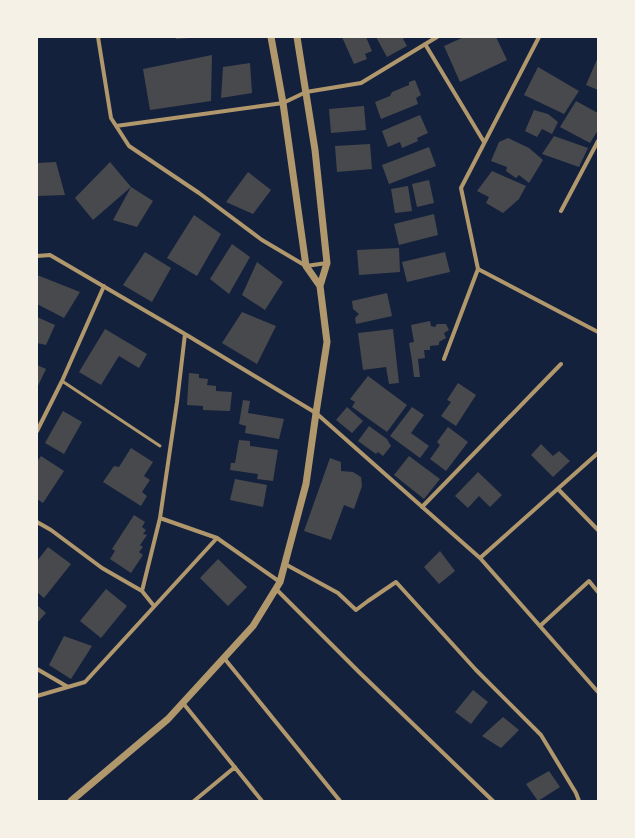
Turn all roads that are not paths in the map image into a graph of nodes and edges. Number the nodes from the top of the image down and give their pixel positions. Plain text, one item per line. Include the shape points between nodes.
1 (98, 37) edge
2 (271, 37) edge
3 (297, 37) edge
4 (437, 37) edge
5 (539, 37) edge
6 (425, 44) junction
7 (306, 92) junction
8 (283, 103) junction
9 (116, 126) junction
10 (598, 141) edge
11 (484, 142) junction
12 (561, 210) dead end
13 (37, 256) edge
14 (327, 263) junction
15 (306, 266) junction
16 (478, 269) junction
17 (104, 286) junction
18 (320, 286) junction
19 (598, 332) edge
20 (185, 334) junction
21 (444, 359) dead end
22 (561, 364) dead end
23 (62, 381) junction
24 (316, 413) junction
25 (37, 431) edge
26 (160, 446) dead end
27 (598, 453) edge
28 (558, 489) junction
29 (422, 507) junction
30 (160, 518) junction
31 (37, 522) edge
32 (598, 530) edge
33 (217, 538) junction
34 (480, 558) junction
35 (285, 564) junction
36 (280, 582) junction
37 (276, 589) junction
38 (142, 591) junction
39 (598, 592) edge
40 (154, 606) junction
41 (540, 626) junction
42 (224, 658) junction
43 (37, 669) edge
44 (68, 687) junction
45 (598, 692) edge
46 (37, 696) edge
47 (183, 703) junction
48 (235, 767) junction
49 (71, 801) edge
50 (194, 801) edge
51 (262, 801) edge
52 (340, 801) edge
53 (493, 801) edge
54 (579, 801) edge

1 - 9 street via 111,118
2 - 8 street
3 - 7 street
4 - 6 street
5 - 11 street
6 - 7 street via 361,83
6 - 11 street
7 - 8 street
7 - 14 street via 316,150
8 - 9 street
8 - 15 street
9 - 15 street via 129,146 199,192 262,240
10 - 12 street
11 - 16 street via 461,188
13 - 17 street via 50,255
14 - 15 street
14 - 18 street
15 - 18 street
16 - 19 street
16 - 21 street
17 - 20 street
17 - 23 street
18 - 24 street via 327,342
20 - 24 street
20 - 30 street
22 - 29 street
23 - 25 street
23 - 26 lane
24 - 29 street
24 - 35 street via 306,484
27 - 28 street
28 - 32 street
28 - 34 street
29 - 34 street
30 - 33 street
30 - 38 street
31 - 38 street via 52,530 102,568
33 - 36 street
33 - 40 street
34 - 41 street
35 - 36 street
35 - 54 street via 338,593 356,610 396,582 476,670 541,735
36 - 37 street
37 - 42 street via 253,626
37 - 53 street
38 - 40 street
39 - 41 street via 589,581
40 - 44 street via 85,682
41 - 45 street
42 - 47 street
42 - 52 street
43 - 44 street
44 - 46 street
47 - 48 street
47 - 49 street via 168,719
48 - 50 street
48 - 51 street

